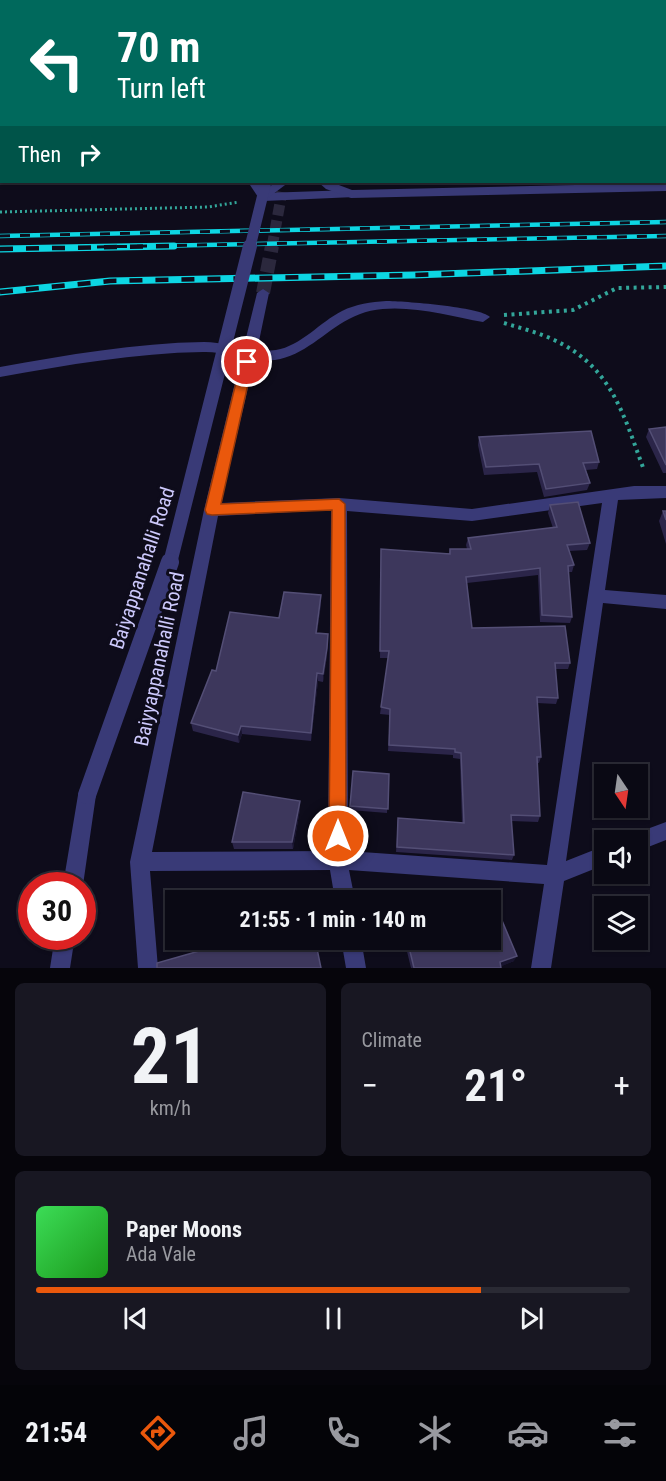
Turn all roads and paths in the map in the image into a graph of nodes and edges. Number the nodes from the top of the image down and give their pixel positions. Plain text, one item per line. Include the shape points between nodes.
1 (326, 183) edge
2 (283, 185) edge
3 (666, 187) edge
4 (265, 189) edge
5 (351, 194) junction
6 (0, 212) edge
7 (666, 287) edge
8 (263, 293) tunnel mouth
9 (483, 317) junction
10 (251, 354) junction
11 (0, 372) edge
12 (659, 492) edge
13 (611, 495) junction
14 (339, 504) junction
15 (212, 510) junction
16 (597, 596) junction
17 (666, 602) edge
18 (666, 831) edge
19 (648, 838) edge
20 (594, 859) edge
21 (338, 860) junction
22 (140, 862) junction
23 (75, 872) edge
24 (555, 875) junction
25 (343, 890) edge
26 (63, 950) edge
27 (353, 950) edge
28 (60, 968) edge
29 (148, 968) edge
30 (356, 968) edge
31 (541, 968) edge

1 - 5 street
2 - 4 street
3 - 5 street
4 - 5 street
4 - 6 path via 208,207
4 - 23 street, Baiyappanahalli Road, bridge via 173,554 87,795
7 - 9 path via 617,288 573,310
8 - 10 street, Baiyyappanahalli Road
9 - 10 street via 395,306 356,310 285,353
9 - 12 path via 553,339 603,376
10 - 11 street via 193,348
10 - 15 street, Baiyyappanahalli Road
12 - 13 street
13 - 14 street via 472,515
13 - 16 street
14 - 15 street
14 - 21 street
15 - 22 street, Baiyyappanahalli Road
16 - 17 street
16 - 24 street
18 - 19 street
20 - 24 street
21 - 22 street
21 - 24 street
21 - 25 street
22 - 29 street, Baiyyappanahalli Road
24 - 31 street
26 - 28 street
27 - 30 street

